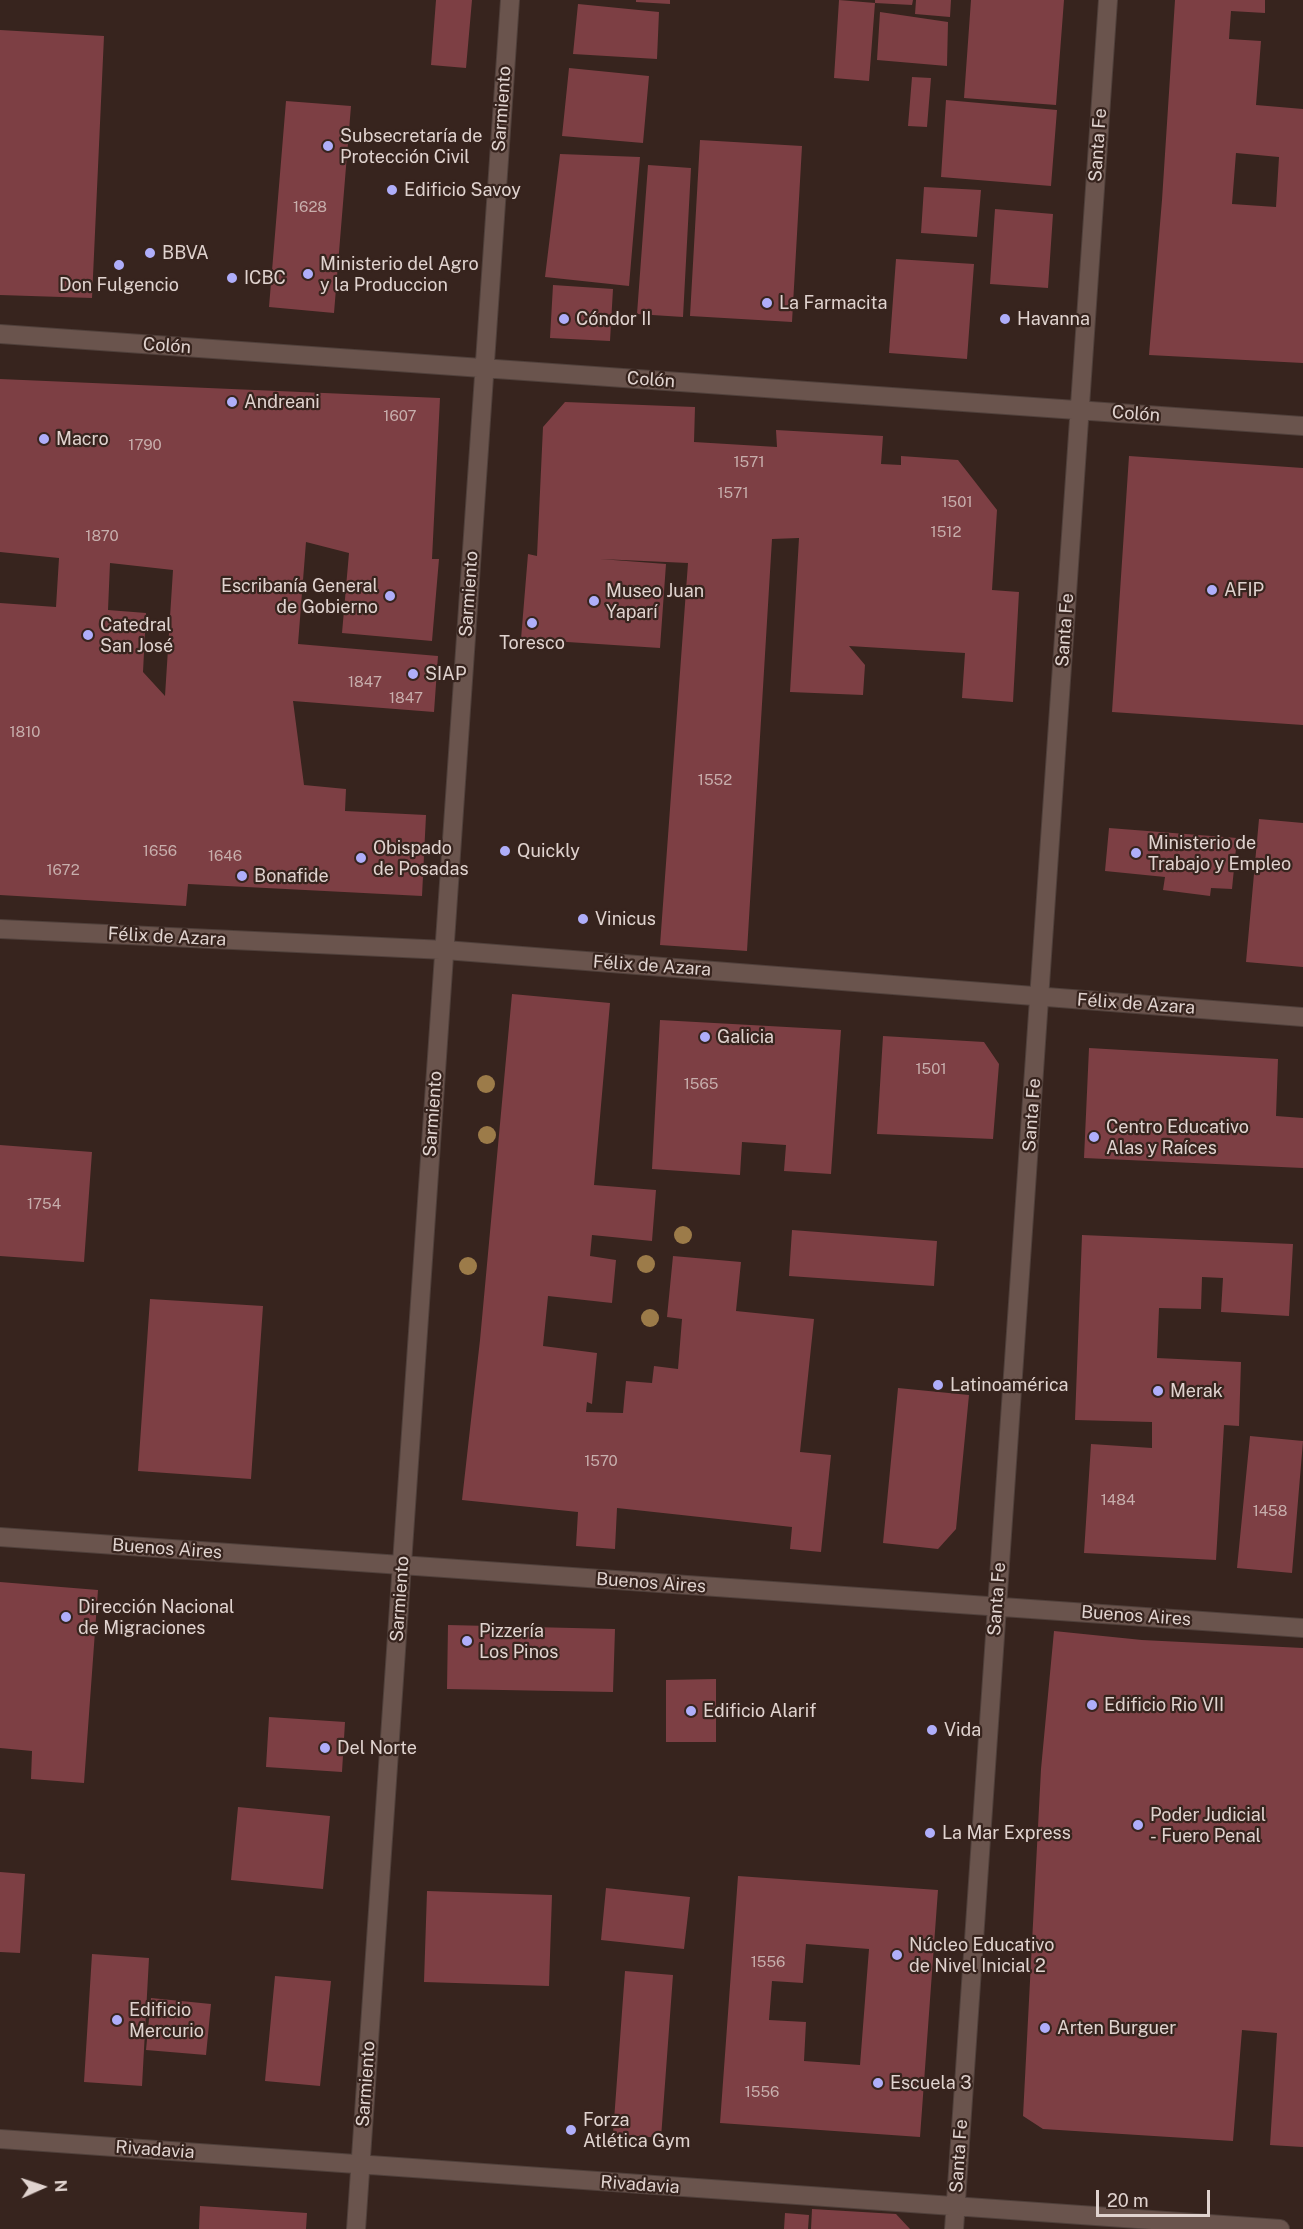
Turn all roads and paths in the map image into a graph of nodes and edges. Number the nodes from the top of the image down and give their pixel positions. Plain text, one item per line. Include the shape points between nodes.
1 (510, 0) edge
2 (1108, 0) edge
3 (0, 334) edge
4 (484, 368) junction
5 (1080, 410) junction
6 (1303, 426) edge
7 (0, 929) edge
8 (445, 950) junction
9 (1041, 996) junction
10 (1303, 1017) edge
11 (0, 1537) edge
12 (402, 1565) junction
13 (997, 1606) junction
14 (1303, 1628) edge
15 (0, 2139) edge
16 (360, 2165) junction
17 (956, 2207) junction
18 (356, 2229) edge
19 (954, 2229) edge
20 (1280, 2229) edge

1 - 4 street, Sarmiento
2 - 5 street, Santa Fe
3 - 4 street, Colón
4 - 5 street, Colón
4 - 8 street, Sarmiento
5 - 6 street, Colón
5 - 9 street, Santa Fe
7 - 8 street, Félix de Azara
8 - 9 street, Félix de Azara
8 - 12 street, Sarmiento
9 - 10 street, Félix de Azara
9 - 13 street, Santa Fe
11 - 12 street, Buenos Aires
12 - 13 street, Buenos Aires
12 - 16 street, Sarmiento
13 - 14 street, Buenos Aires
13 - 17 street, Santa Fe
15 - 16 street, Rivadavia
16 - 17 street, Rivadavia
16 - 18 street, Sarmiento
17 - 19 street, Santa Fe
17 - 20 street, Rivadavia

